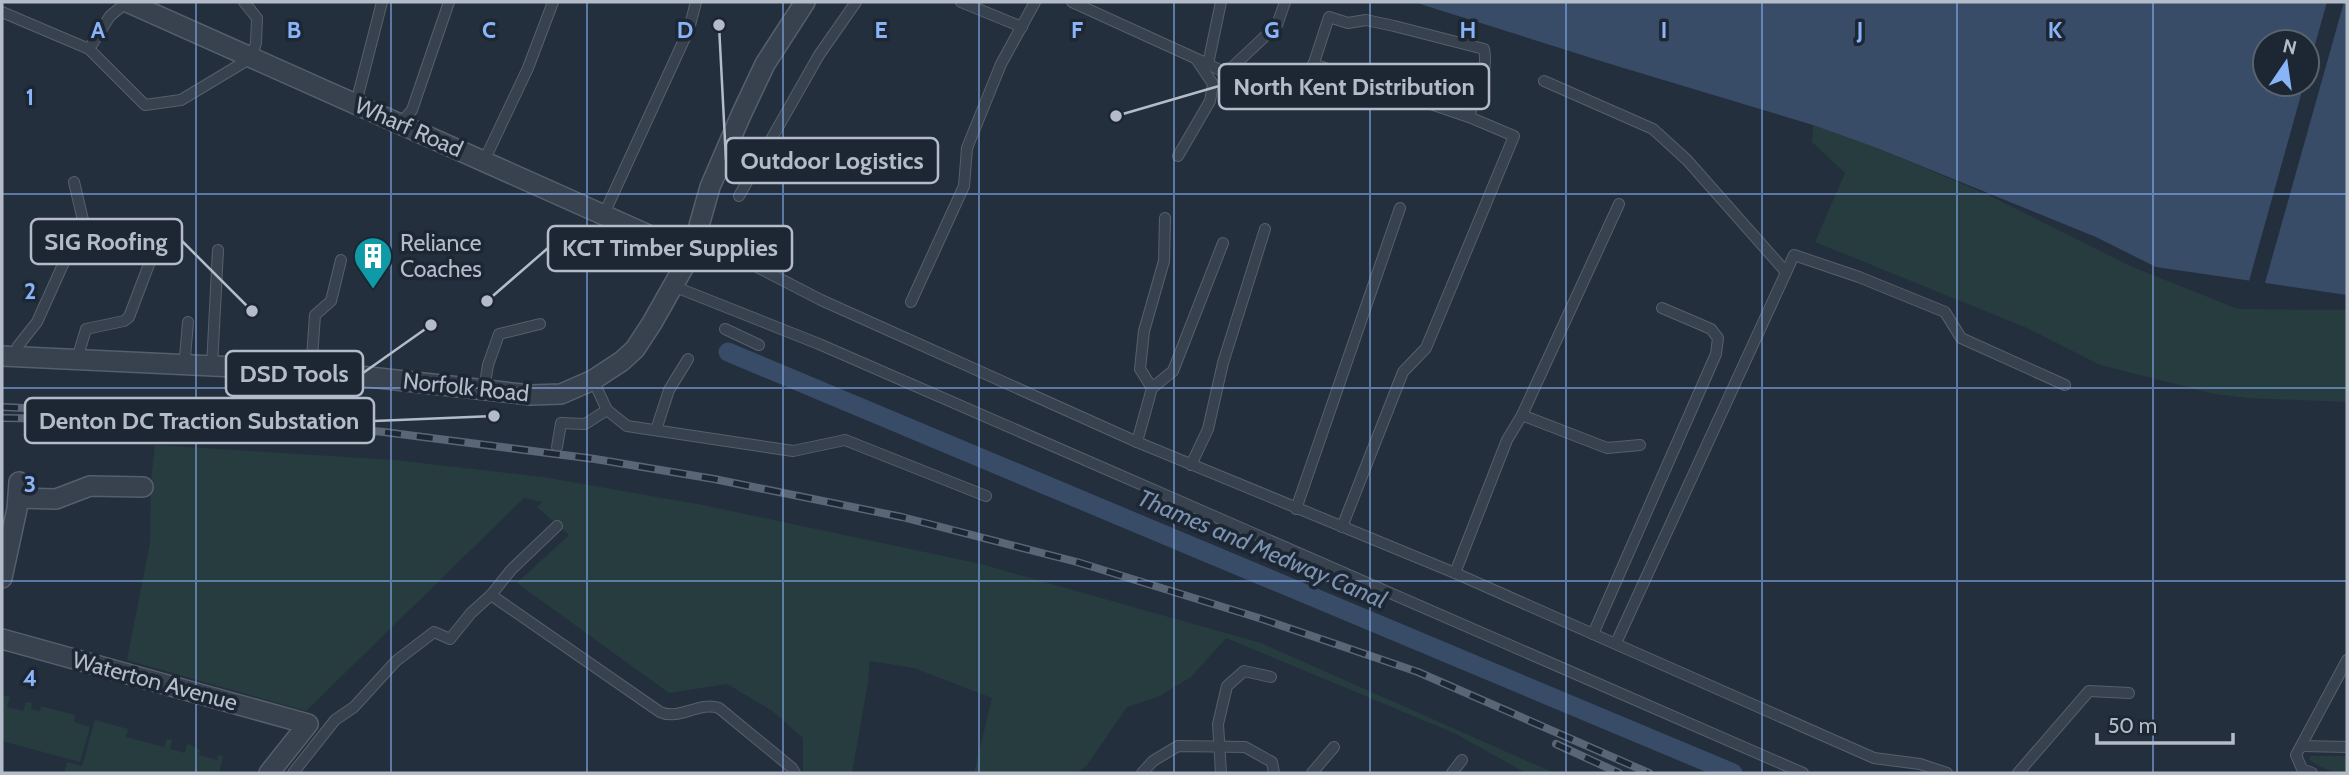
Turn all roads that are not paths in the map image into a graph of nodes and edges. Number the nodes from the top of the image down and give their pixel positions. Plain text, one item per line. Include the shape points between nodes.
1 (127, 2) edge
2 (244, 2) edge
3 (382, 2) edge
4 (449, 2) edge
5 (553, 2) edge
6 (696, 2) edge
7 (805, 2) edge
8 (856, 2) edge
9 (961, 2) edge
10 (1035, 2) edge
11 (1072, 2) edge
12 (1221, 2) edge
13 (1285, 2) edge
14 (2, 12) edge
15 (1022, 27) junction
16 (89, 49) junction
17 (251, 58) junction
18 (1195, 58) junction
19 (1208, 64) junction
20 (1313, 64) junction
21 (1226, 73) junction
22 (1544, 81) dead end
23 (356, 103) junction
24 (1469, 117) junction
25 (401, 123) junction
26 (1178, 156) dead end
27 (484, 161) junction
28 (74, 182) dead end
29 (739, 196) dead end
30 (1619, 204) dead end
31 (1400, 208) dead end
32 (604, 214) junction
33 (1165, 218) dead end
34 (1265, 229) dead end
35 (159, 238) dead end
36 (1223, 243) dead end
37 (694, 246) junction
38 (218, 250) dead end
39 (341, 260) dead end
40 (1786, 272) junction
41 (673, 286) junction
42 (911, 302) dead end
43 (1662, 308) dead end
44 (188, 322) dead end
45 (540, 324) dead end
46 (725, 329) dead end
47 (759, 345) dead end
48 (9, 356) edge
49 (77, 359) junction
50 (688, 359) dead end
51 (181, 365) junction
52 (212, 366) junction
53 (311, 373) junction
54 (593, 380) junction
55 (2065, 385) dead end
56 (1152, 387) junction
57 (484, 390) junction
58 (607, 410) junction
59 (1522, 415) junction
60 (656, 430) junction
61 (1137, 442) junction
62 (1640, 444) dead end
63 (557, 447) dead end
64 (1191, 465) junction
65 (143, 488) dead end
66 (986, 496) dead end
67 (1296, 509) junction
68 (557, 526) dead end
69 (1342, 527) junction
70 (1455, 573) junction
71 (2, 578) edge
72 (491, 595) junction
73 (1593, 634) junction
74 (2, 639) edge
75 (1616, 643) junction
76 (2347, 660) edge
77 (1271, 677) dead end
78 (2129, 693) dead end
79 (1218, 746) junction
80 (2302, 746) junction
81 (1334, 747) dead end
82 (2347, 747) edge
83 (1462, 760) dead end
84 (269, 773) edge
85 (293, 773) edge
86 (795, 773) edge
87 (1142, 773) edge
88 (1221, 773) edge
89 (1274, 773) edge
90 (1312, 773) edge
91 (1452, 773) edge
92 (1803, 773) edge
93 (1947, 773) edge
94 (2018, 773) edge
95 (2312, 773) edge

1 - 16 lane via 110,16
1 - 17 street, Wharf Road
2 - 17 lane via 257,18
3 - 23 lane
4 - 25 lane via 412,110
5 - 27 lane
6 - 32 lane via 689,29
7 - 37 street, Norfolk Road via 765,64 741,115 710,187
8 - 29 lane via 819,55
9 - 15 lane
10 - 15 lane
11 - 18 lane
12 - 19 lane
13 - 21 lane via 1277,25
14 - 16 lane
15 - 42 lane via 1001,64 967,148 964,186
16 - 17 lane via 145,105 181,100
17 - 23 street, Wharf Road
18 - 19 lane
18 - 26 lane via 1213,84 1210,101
19 - 21 lane
20 - 21 lane via 1307,84 1288,95 1265,93
20 - 24 lane
20 - 24 lane via 1329,17 1348,23 1366,20 1484,49 1485,71
22 - 40 lane via 1653,128
23 - 25 street, Wharf Road
24 - 69 lane via 1514,136 1426,348 1403,372
25 - 27 street, Wharf Road
27 - 32 street, Wharf Road
28 - 48 lane via 83,220 37,322
30 - 59 lane
31 - 67 lane
32 - 37 street, Wharf Road
33 - 56 lane via 1164,261 1144,331 1140,369
34 - 64 lane via 1223,363 1208,429
35 - 49 lane via 129,317 86,330
36 - 56 lane via 1173,371
37 - 41 street, Norfolk Road
37 - 61 lane via 730,253 821,300
38 - 52 lane
39 - 53 lane via 331,301 315,315
40 - 55 lane via 1794,255 1859,277 1945,312 1961,338
40 - 75 lane
41 - 54 street, Norfolk Road via 635,349
41 - 92 lane via 819,344
43 - 73 lane via 1711,329 1718,338 1716,354
44 - 51 lane
45 - 57 lane via 499,334
46 - 47 lane
48 - 49 street, Norfolk Road
49 - 51 street, Norfolk Road
50 - 60 lane via 669,390
51 - 52 street, Norfolk Road
52 - 53 street, Norfolk Road
53 - 57 street, Norfolk Road
54 - 57 street, Norfolk Road via 561,394
54 - 58 lane
56 - 61 lane
58 - 60 lane via 627,426
58 - 63 lane via 585,424 561,423
59 - 62 lane via 1607,448
59 - 70 lane via 1507,440
60 - 66 lane via 793,451 845,440
61 - 64 lane
64 - 67 lane
65 - 71 street via 90,485 56,499 18,490
67 - 69 lane
68 - 72 lane
69 - 70 lane
70 - 73 lane
72 - 85 lane via 450,639 434,632 396,661 354,707 335,720
72 - 86 lane via 665,715 709,705 719,708
73 - 75 lane
74 - 84 street, Waterton Avenue via 308,723
75 - 93 lane via 1874,758
76 - 80 lane
77 - 79 lane via 1244,671 1227,686
78 - 94 lane via 2088,691
79 - 87 lane via 1178,746
79 - 88 lane
79 - 89 lane via 1245,747 1272,762
80 - 82 lane
80 - 95 lane via 2296,755 2302,769
81 - 90 lane
83 - 91 lane

